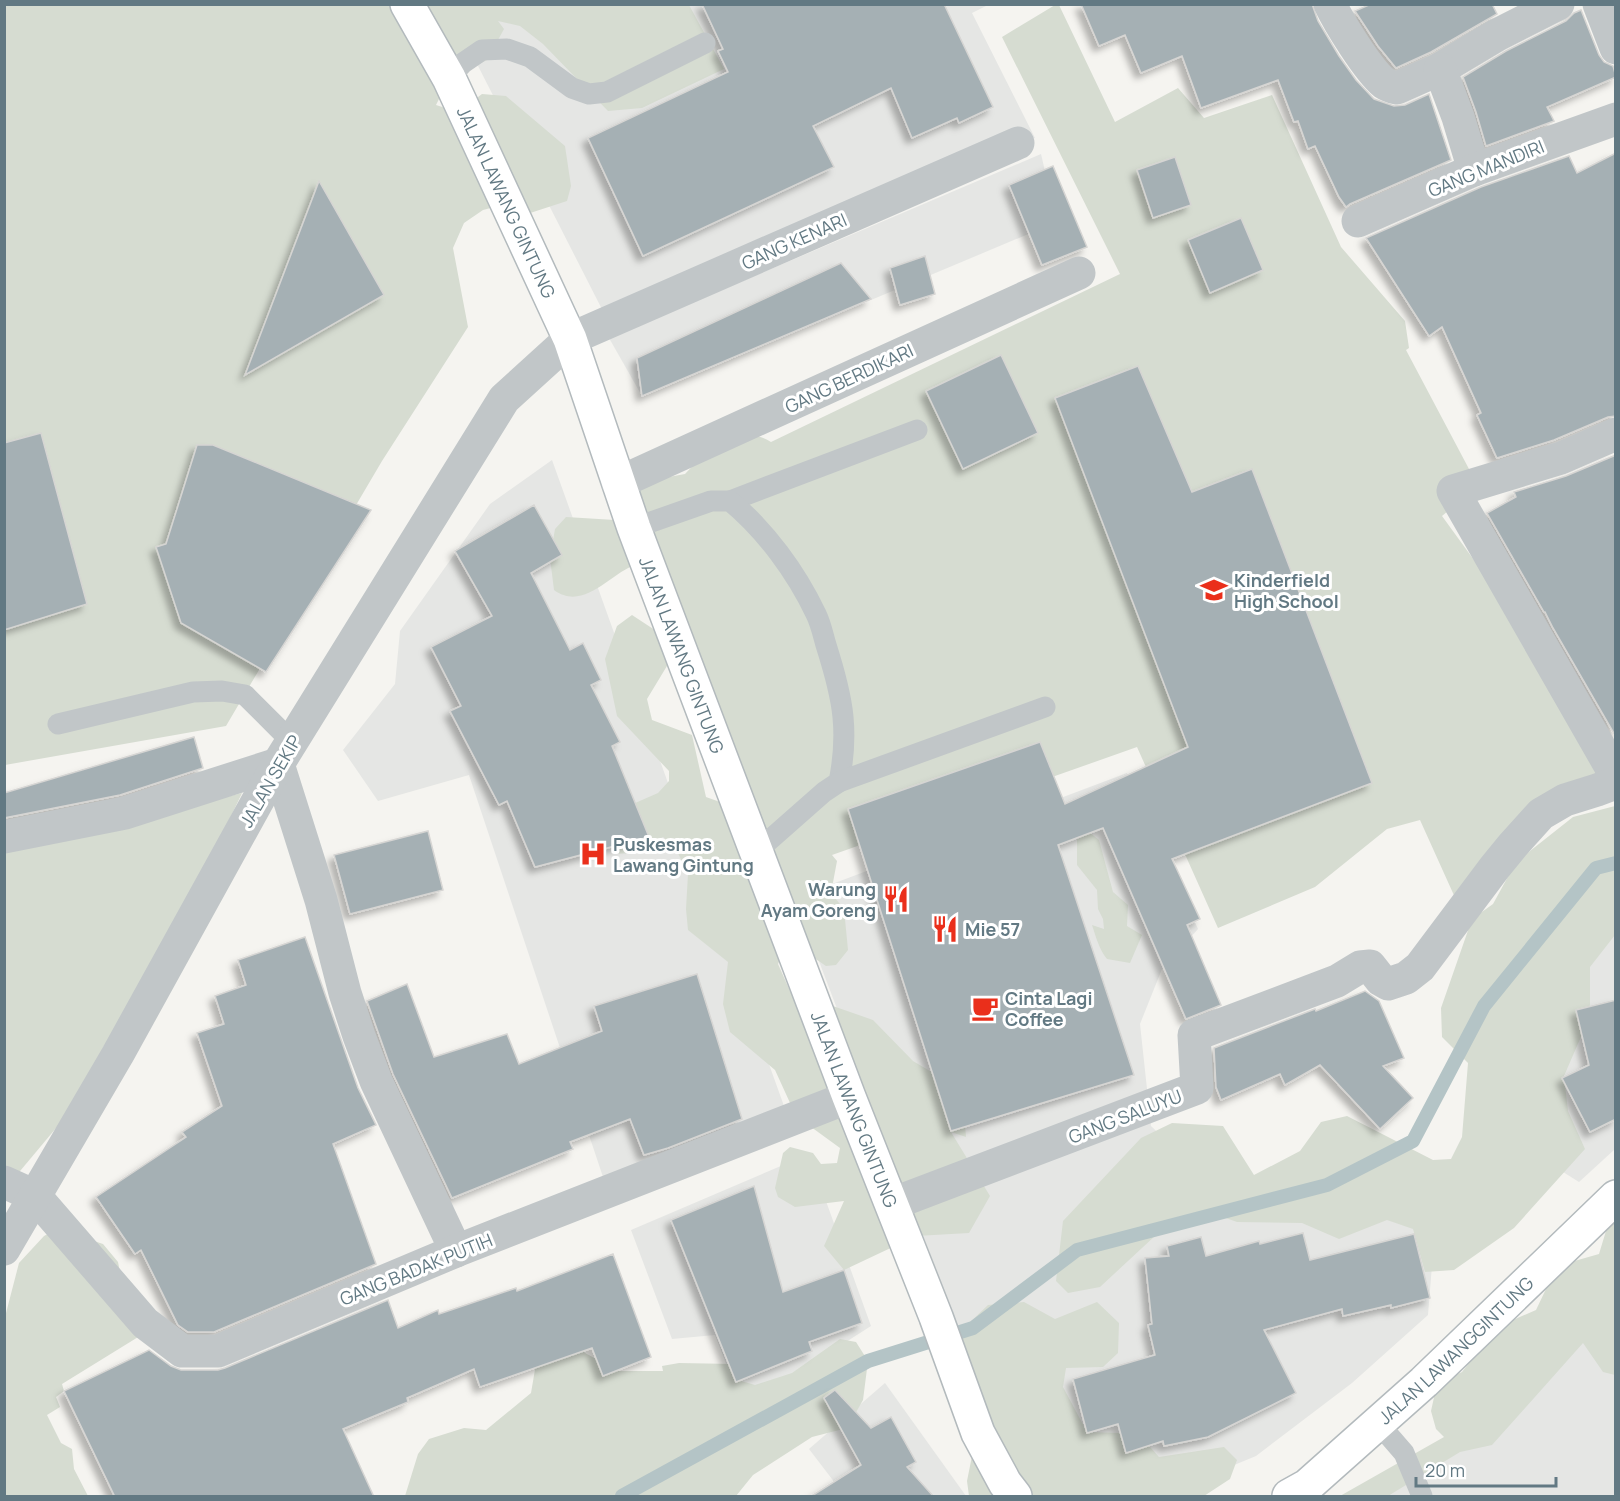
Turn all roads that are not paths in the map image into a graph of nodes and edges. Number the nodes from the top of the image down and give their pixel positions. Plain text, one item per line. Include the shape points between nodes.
1 (407, 4) edge
2 (1558, 4) edge
3 (1599, 4) edge
4 (1338, 7) edge
5 (1506, 16) edge
6 (705, 43) dead end
7 (1616, 48) edge
8 (1440, 69) junction
9 (449, 78) junction
10 (1616, 119) edge
11 (1018, 143) dead end
12 (1474, 170) junction
13 (1358, 221) dead end
14 (1079, 273) dead end
15 (570, 339) junction
16 (917, 430) dead end
17 (1616, 434) edge
18 (618, 483) junction
19 (730, 501) junction
20 (634, 528) junction
21 (1045, 706) dead end
22 (57, 723) dead end
23 (285, 753) junction
24 (1616, 776) edge
25 (839, 782) junction
26 (1616, 783) edge
27 (4, 837) edge
28 (756, 852) junction
29 (849, 1097) junction
30 (4, 1182) edge
31 (35, 1196) junction
32 (1616, 1197) edge
33 (892, 1204) junction
34 (4, 1249) edge
35 (456, 1251) junction
36 (1378, 1423) junction
37 (1015, 1497) edge
38 (1289, 1497) edge
39 (1422, 1497) edge

1 - 9 main road, JALAN LAWANG GINTUNG
2 - 5 street
3 - 7 street
4 - 8 street via 1363,58 1385,84 1396,88
5 - 8 street via 1483,43
6 - 9 lane via 607,92 589,94 572,88 530,57 507,49 482,51
8 - 12 street
9 - 15 main road, JALAN LAWANG GINTUNG
10 - 12 street, GANG MANDIRI
11 - 15 street, GANG KENARI
12 - 13 street, GANG MANDIRI
14 - 18 street, GANG BERDIKARI
15 - 18 main road, JALAN LAWANG GINTUNG
15 - 23 street, JALAN SEKIP via 504,399
16 - 19 lane
17 - 24 street via 1562,458 1453,491
18 - 20 main road, JALAN LAWANG GINTUNG
19 - 20 lane via 711,501
19 - 25 lane via 771,543 817,616 843,717
20 - 28 main road, JALAN LAWANG GINTUNG
21 - 25 lane
22 - 23 lane via 193,692 222,691 245,695
23 - 27 street via 125,813
23 - 31 street, JALAN SEKIP
23 - 35 street via 359,1036 376,1081
25 - 28 lane
26 - 33 street, GANG SALUYU via 1566,800 1541,814 1495,867 1420,967 1406,978 1388,984 1370,966 1360,967 1337,981 1194,1035 1197,1088
28 - 29 main road, JALAN LAWANG GINTUNG
29 - 33 main road, JALAN LAWANG GINTUNG
29 - 35 street, GANG BADAK PUTIH
30 - 31 street
31 - 34 street, JALAN SEKIP
31 - 35 street, GANG BADAK PUTIH via 145,1323 182,1352 218,1351
32 - 36 main road, JALAN LAWANGGINTUNG
33 - 37 main road, JALAN LAWANG GINTUNG via 978,1433
36 - 38 main road, JALAN LAWANGGINTUNG via 1307,1486
36 - 39 lane via 1404,1453

